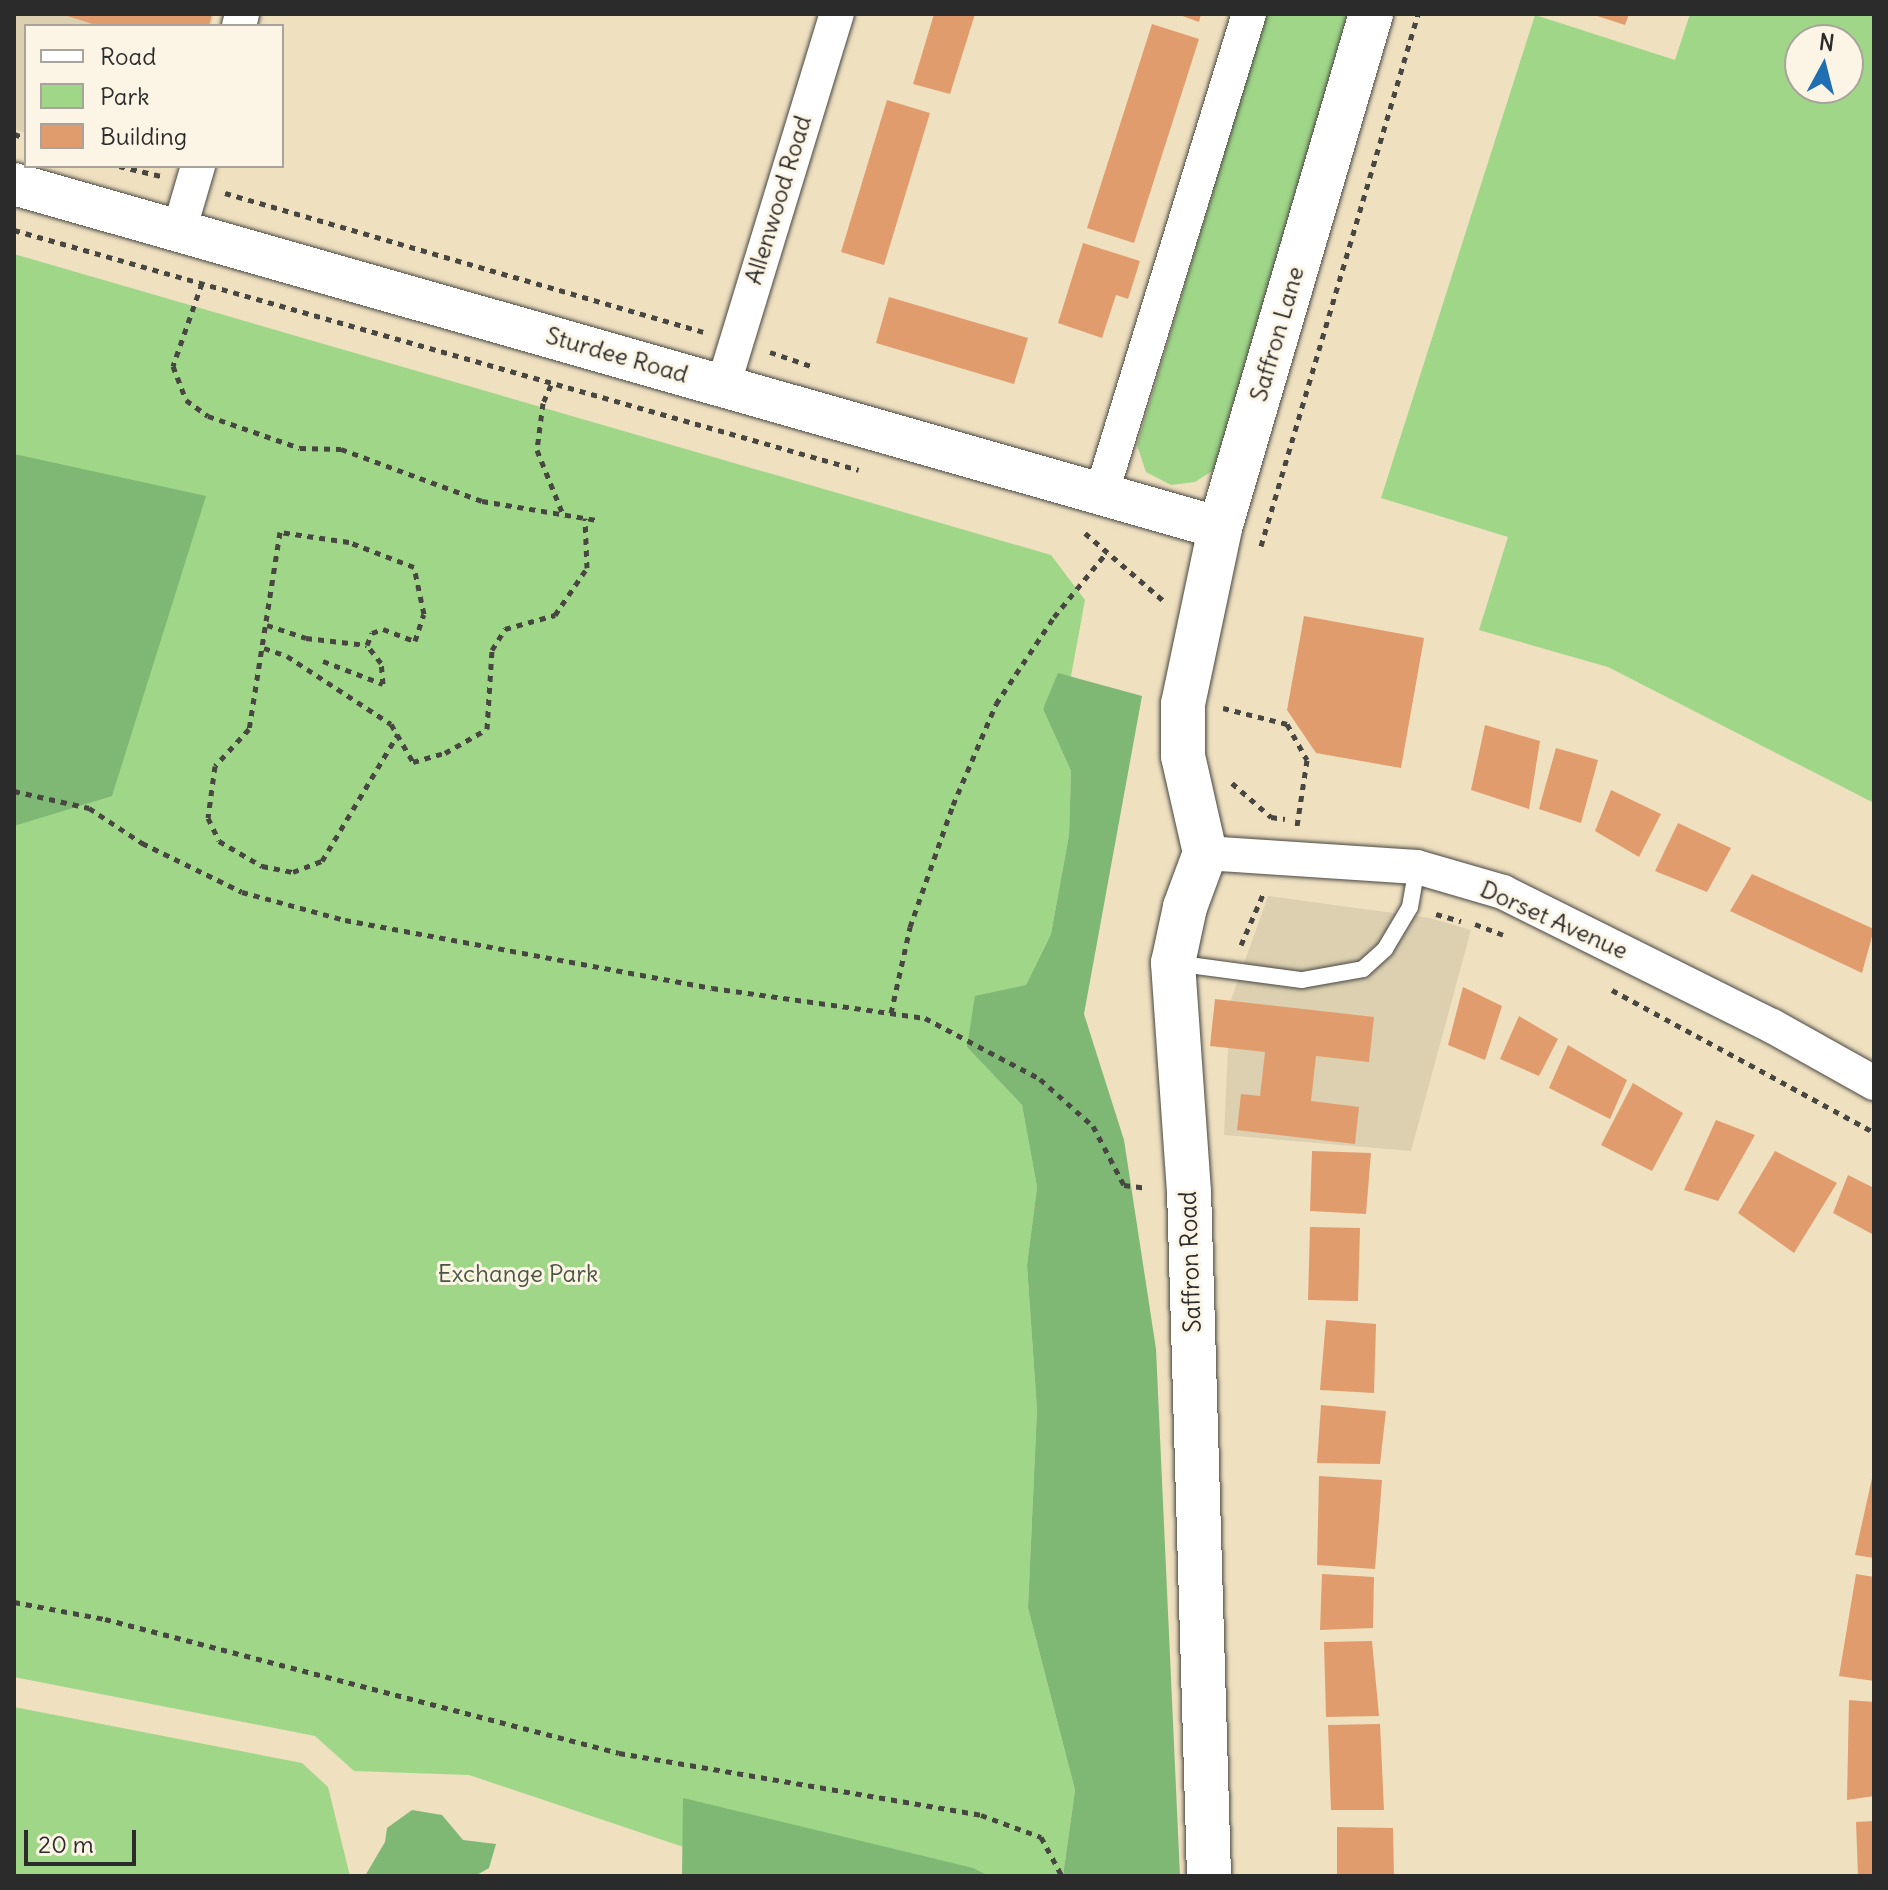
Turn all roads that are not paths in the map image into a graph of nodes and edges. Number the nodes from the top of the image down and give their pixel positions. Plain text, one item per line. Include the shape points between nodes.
1 (837, 14) edge
2 (1249, 14) edge
3 (1371, 14) edge
4 (195, 174) edge
5 (14, 184) edge
6 (179, 231) junction
7 (723, 386) junction
8 (1101, 495) junction
9 (1220, 528) junction
10 (1205, 853) junction
11 (1417, 867) junction
12 (1173, 963) junction
13 (1874, 1083) edge
14 (1209, 1876) edge

1 - 7 street, Allenwood Road
2 - 8 street
3 - 9 main road, Saffron Lane
4 - 6 street
5 - 6 street, Sturdee Road
6 - 7 street, Sturdee Road
7 - 8 street, Sturdee Road
8 - 9 street, Sturdee Road
9 - 10 main road, Saffron Lane via 1183,704 1183,756
10 - 11 street, Dorset Avenue
10 - 12 main road, Saffron Road via 1185,907
11 - 12 lane via 1410,907 1385,949 1363,969 1302,980
11 - 13 street, Dorset Avenue via 1503,892
12 - 14 main road, Saffron Road via 1189,1192

